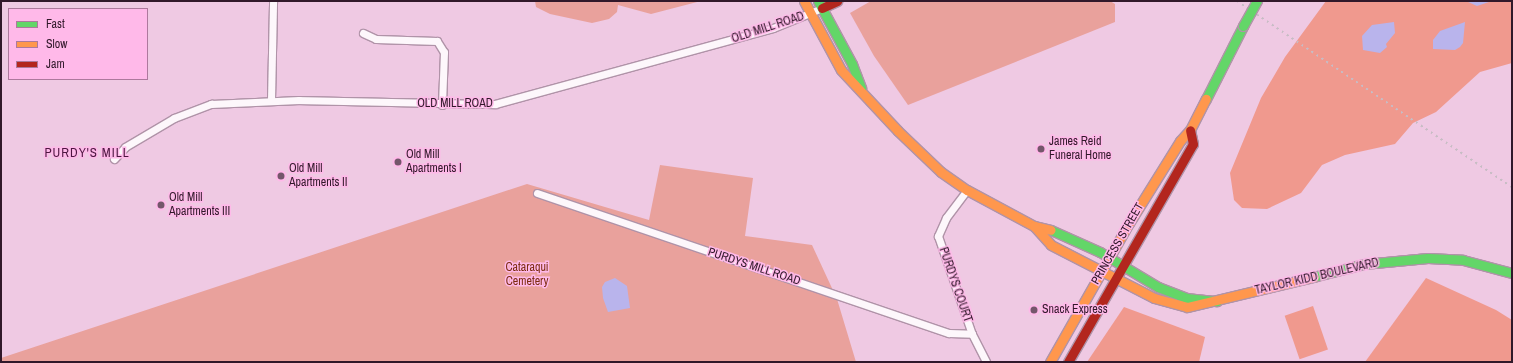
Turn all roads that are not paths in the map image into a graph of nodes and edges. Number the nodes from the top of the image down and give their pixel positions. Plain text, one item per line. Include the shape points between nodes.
1 (273, 1) edge
2 (804, 1) edge
3 (837, 1) edge
4 (1257, 1) edge
5 (820, 5) edge
6 (810, 14) junction
7 (363, 33) dead end
8 (863, 92) junction
9 (271, 100) junction
10 (442, 104) junction
11 (1190, 130) junction
12 (114, 159) dead end
13 (968, 190) junction
14 (537, 193) dead end
15 (1034, 226) junction
16 (1110, 258) junction
17 (1125, 266) junction
18 (1103, 272) junction
19 (1512, 272) edge
20 (1117, 279) junction
21 (1217, 301) junction
22 (972, 334) junction
23 (986, 362) edge
24 (1050, 362) edge
25 (1068, 362) edge

1 - 9 street
2 - 6 main road
3 - 5 main road
4 - 11 main road, PRINCESS STREET, bridge
5 - 6 street, OLD MILL ROAD
5 - 8 main road via 852,64
6 - 8 main road via 841,70
6 - 10 street, OLD MILL ROAD via 773,28 502,103
7 - 10 street via 376,39 437,41 444,52
8 - 13 main road via 921,155
9 - 10 street, OLD MILL ROAD
9 - 12 street, OLD MILL ROAD via 221,102 187,111 131,143
11 - 16 main road, PRINCESS STREET via 1172,154
11 - 17 main road, PRINCESS STREET via 1193,144
13 - 15 main road
13 - 22 street, PURDYS COURT via 946,218 938,236
14 - 22 street, PURDYS MILL ROAD via 949,333
15 - 16 main road, TAYLOR KIDD BOULEVARD via 1057,231
15 - 18 main road, TAYLOR KIDD BOULEVARD via 1050,244
16 - 17 main road, TAYLOR KIDD BOULEVARD
16 - 18 main road, PRINCESS STREET
17 - 20 main road, PRINCESS STREET
17 - 21 main road, TAYLOR KIDD BOULEVARD via 1171,293 1186,298
18 - 20 main road, TAYLOR KIDD BOULEVARD
18 - 24 main road, PRINCESS STREET
19 - 21 main road, TAYLOR KIDD BOULEVARD via 1464,260 1400,260 1364,264
20 - 21 main road, TAYLOR KIDD BOULEVARD via 1154,298 1177,305 1194,307
20 - 25 main road, PRINCESS STREET
22 - 23 street, PURDYS COURT

